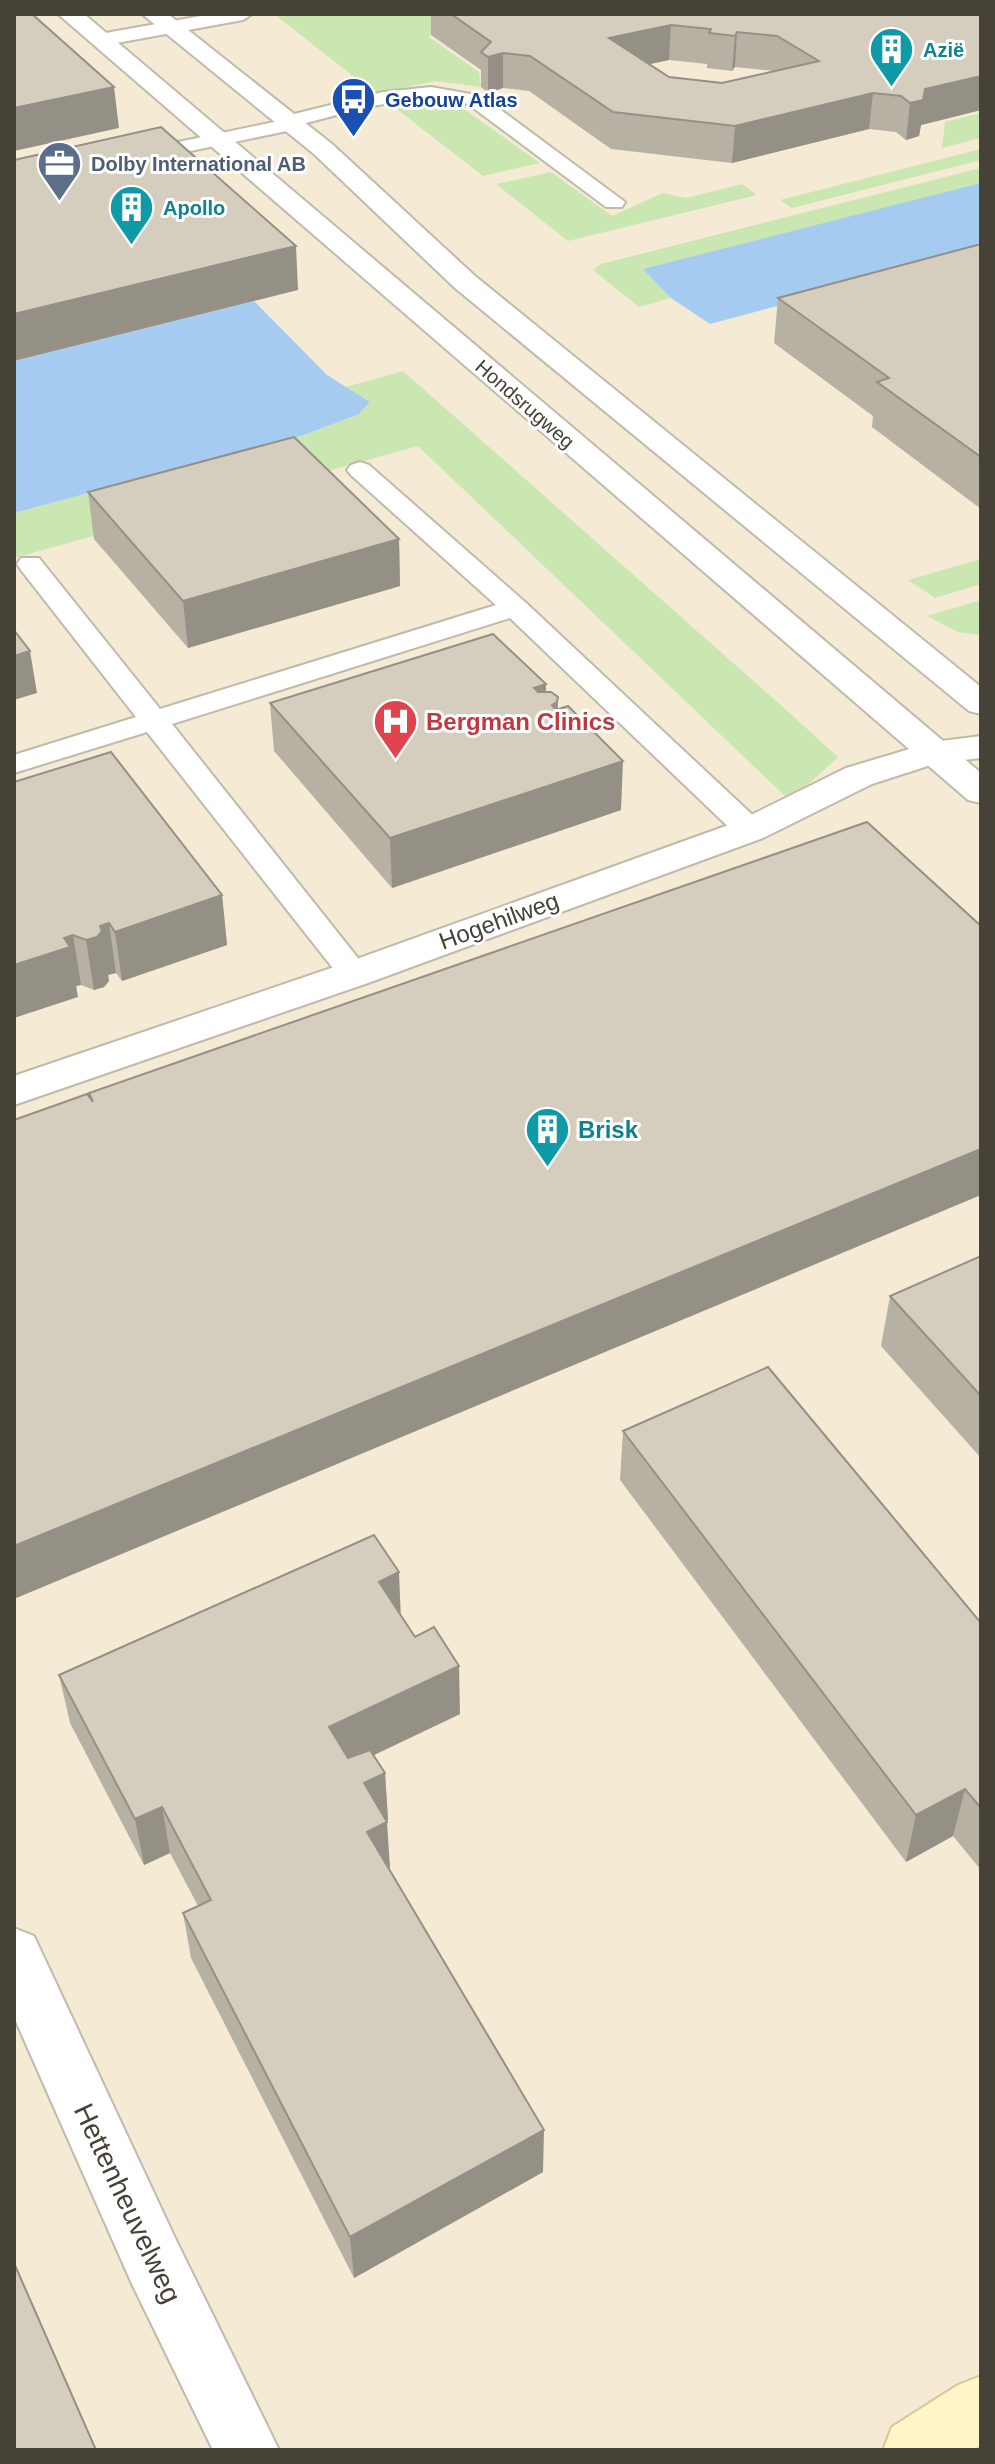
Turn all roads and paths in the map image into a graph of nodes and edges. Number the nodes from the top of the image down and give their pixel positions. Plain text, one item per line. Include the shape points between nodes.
1 (243, 14) edge
2 (159, 17) edge
3 (86, 28) edge
4 (290, 122) junction
5 (217, 140) junction
6 (117, 157) edge
7 (614, 202) dead end
8 (360, 470) dead end
9 (30, 564) dead end
10 (515, 608) junction
11 (981, 704) edge
12 (156, 720) junction
13 (981, 747) edge
14 (933, 753) junction
15 (14, 764) edge
16 (981, 792) edge
17 (750, 830) junction
18 (354, 974) junction
19 (14, 1091) edge
20 (14, 1954) edge
21 (981, 2408) edge
22 (247, 2450) edge
23 (915, 2450) edge

1 - 2 lane
2 - 3 lane
2 - 4 street
3 - 5 street, Hondsrugweg
4 - 5 lane
4 - 7 lane via 417,94 457,93 475,100
4 - 11 street via 465,282
5 - 6 lane
5 - 14 street, Hondsrugweg
8 - 10 lane
9 - 12 lane
10 - 12 lane
10 - 17 lane
12 - 15 lane
12 - 18 lane
13 - 14 street, Hogehilweg
14 - 16 street, Hondsrugweg
14 - 17 street, Hogehilweg via 859,776
17 - 18 street, Hogehilweg
18 - 19 street, Hogehilweg
20 - 22 street, Hettenheuvelweg via 154,2262
21 - 23 main road

